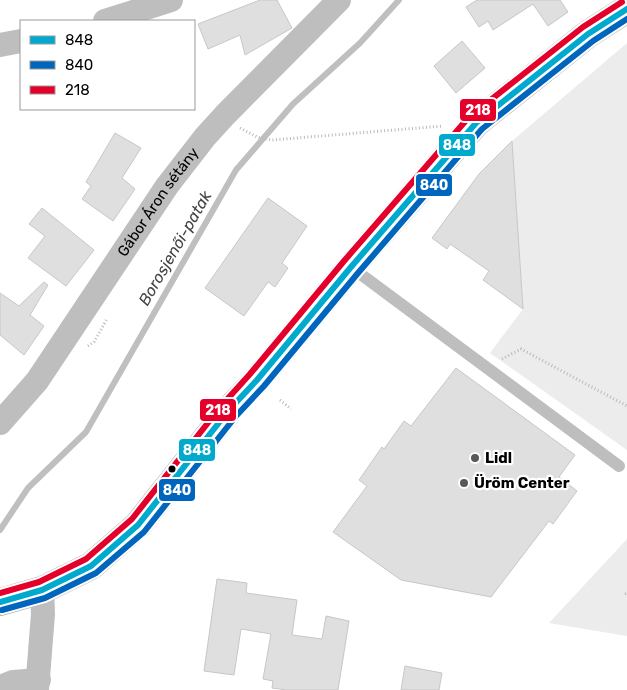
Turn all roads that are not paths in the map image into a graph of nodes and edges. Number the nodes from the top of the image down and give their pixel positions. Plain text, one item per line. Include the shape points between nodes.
1 (171, 0) edge
2 (339, 0) edge
3 (627, 9) edge
4 (108, 20) edge
5 (20, 41) edge
6 (0, 45) edge
7 (351, 268) junction
8 (4, 410) edge
9 (619, 466) dead end
10 (42, 590) junction
11 (0, 602) edge
12 (38, 685) edge
13 (0, 687) edge

1 - 4 street
2 - 8 street, Gábor Áron sétány via 205,137 167,186 37,381
3 - 7 main road via 588,34 476,123
5 - 6 street
7 - 9 lane
7 - 10 main road via 228,410 138,525 91,566
10 - 11 main road
10 - 12 street
12 - 13 street via 13,682

